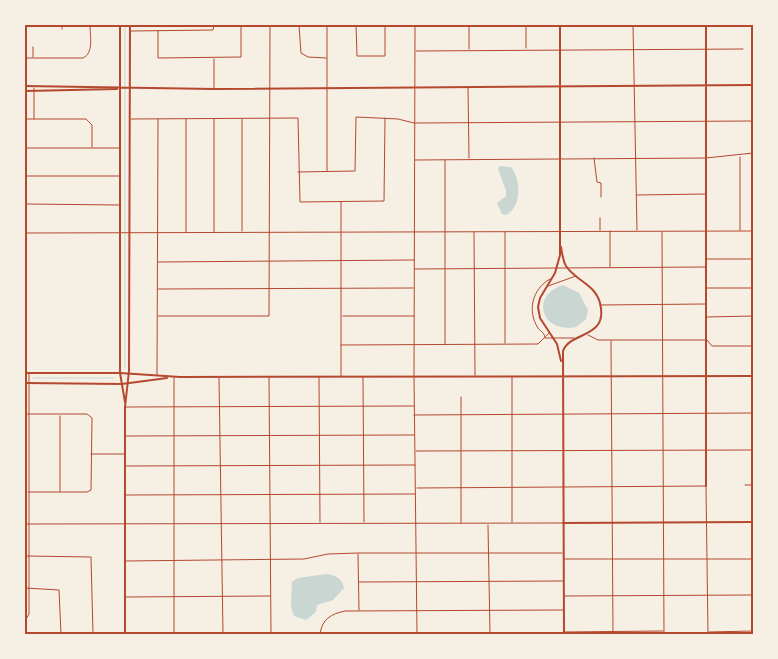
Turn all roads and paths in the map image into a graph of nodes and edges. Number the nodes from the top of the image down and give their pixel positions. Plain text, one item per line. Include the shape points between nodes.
1 (62, 25) edge
2 (90, 25) edge
3 (120, 25) edge
4 (130, 25) edge
5 (214, 25) edge
6 (241, 25) edge
7 (270, 25) edge
8 (299, 25) edge
9 (327, 25) edge
10 (356, 25) edge
11 (385, 25) edge
12 (414, 25) edge
13 (469, 25) edge
14 (526, 25) edge
15 (560, 25) edge
16 (633, 25) edge
17 (706, 25) edge
18 (62, 29) dead end
19 (130, 31) junction
20 (158, 31) junction
21 (32, 47) dead end
22 (526, 49) junction
23 (560, 49) junction
24 (634, 49) junction
25 (706, 49) junction
26 (743, 49) dead end
27 (415, 50) junction
28 (469, 50) junction
29 (25, 58) edge
30 (33, 58) junction
31 (214, 58) junction
32 (327, 58) junction
33 (753, 84) edge
34 (634, 85) junction
35 (706, 85) junction
36 (25, 86) edge
37 (34, 86) junction
38 (468, 86) junction
39 (560, 86) junction
40 (214, 88) junction
41 (270, 88) junction
42 (327, 88) junction
43 (415, 88) junction
44 (121, 89) junction
45 (129, 89) junction
46 (25, 91) edge
47 (34, 91) junction
48 (385, 117) junction
49 (270, 118) junction
50 (25, 119) edge
51 (34, 119) junction
52 (130, 119) junction
53 (158, 119) junction
54 (186, 119) junction
55 (214, 119) junction
56 (242, 119) junction
57 (753, 121) edge
58 (561, 122) junction
59 (634, 122) junction
60 (706, 122) junction
61 (414, 123) junction
62 (469, 123) junction
63 (25, 148) edge
64 (92, 148) junction
65 (120, 148) junction
66 (753, 152) edge
67 (740, 155) junction
68 (469, 158) junction
69 (594, 158) junction
70 (634, 158) junction
71 (706, 158) junction
72 (445, 159) junction
73 (561, 159) junction
74 (415, 160) junction
75 (298, 172) junction
76 (327, 172) junction
77 (25, 176) edge
78 (120, 176) junction
79 (706, 194) junction
80 (636, 195) junction
81 (601, 197) dead end
82 (341, 202) junction
83 (25, 204) edge
84 (119, 204) junction
85 (600, 218) dead end
86 (414, 231) junction
87 (561, 231) junction
88 (600, 231) junction
89 (610, 231) junction
90 (637, 231) junction
91 (662, 231) junction
92 (706, 231) junction
93 (740, 231) junction
94 (753, 231) edge
95 (242, 232) junction
96 (342, 232) junction
97 (444, 232) junction
98 (474, 232) junction
99 (505, 232) junction
100 (25, 233) edge
101 (120, 233) junction
102 (129, 233) junction
103 (158, 233) junction
104 (186, 233) junction
105 (214, 233) junction
106 (269, 233) junction
107 (561, 247) junction
108 (707, 259) junction
109 (753, 259) edge
110 (342, 260) junction
111 (414, 260) junction
112 (269, 261) junction
113 (158, 262) junction
114 (610, 267) junction
115 (662, 267) junction
116 (707, 267) junction
117 (445, 268) junction
118 (475, 268) junction
119 (505, 268) junction
120 (557, 268) junction
121 (568, 268) junction
122 (414, 269) junction
123 (577, 276) junction
124 (553, 278) junction
125 (548, 286) junction
126 (342, 288) junction
127 (414, 288) junction
128 (707, 288) junction
129 (753, 288) edge
130 (158, 289) junction
131 (269, 289) junction
132 (662, 304) junction
133 (707, 304) junction
134 (600, 305) junction
135 (158, 316) junction
136 (342, 316) junction
137 (415, 316) junction
138 (753, 316) edge
139 (707, 317) junction
140 (550, 333) junction
141 (588, 335) junction
142 (545, 338) junction
143 (553, 338) junction
144 (578, 338) junction
145 (662, 340) junction
146 (707, 340) junction
147 (611, 341) junction
148 (475, 344) junction
149 (505, 344) junction
150 (341, 345) junction
151 (414, 345) junction
152 (445, 345) junction
153 (753, 346) edge
154 (562, 363) junction
155 (25, 373) edge
156 (29, 373) junction
157 (120, 373) junction
158 (129, 374) junction
159 (157, 376) junction
160 (363, 376) junction
161 (414, 376) junction
162 (475, 376) junction
163 (512, 376) junction
164 (562, 376) junction
165 (612, 376) junction
166 (707, 376) junction
167 (753, 376) edge
168 (174, 377) junction
169 (219, 377) junction
170 (269, 377) junction
171 (319, 377) junction
172 (341, 377) junction
173 (662, 377) junction
174 (25, 383) edge
175 (29, 383) junction
176 (128, 383) junction
177 (122, 384) junction
178 (461, 396) dead end
179 (269, 406) junction
180 (319, 406) junction
181 (364, 406) junction
182 (415, 406) junction
183 (125, 407) junction
184 (174, 407) junction
185 (219, 407) junction
186 (707, 413) junction
187 (753, 413) edge
188 (25, 414) edge
189 (28, 414) junction
190 (60, 414) junction
191 (512, 414) junction
192 (562, 414) junction
193 (612, 414) junction
194 (663, 414) junction
195 (414, 415) junction
196 (461, 415) junction
197 (125, 436) junction
198 (174, 436) junction
199 (219, 436) junction
200 (269, 436) junction
201 (319, 436) junction
202 (364, 436) junction
203 (415, 436) junction
204 (512, 450) junction
205 (563, 450) junction
206 (612, 450) junction
207 (663, 450) junction
208 (707, 450) junction
209 (753, 450) edge
210 (415, 451) junction
211 (461, 451) junction
212 (92, 454) junction
213 (125, 454) junction
214 (319, 465) junction
215 (364, 465) junction
216 (416, 465) junction
217 (125, 466) junction
218 (174, 466) junction
219 (219, 466) junction
220 (270, 466) junction
221 (663, 486) junction
222 (706, 486) junction
223 (745, 486) dead end
224 (753, 486) edge
225 (461, 487) junction
226 (512, 487) junction
227 (563, 487) junction
228 (612, 487) junction
229 (416, 488) junction
230 (28, 492) junction
231 (60, 492) junction
232 (220, 494) junction
233 (270, 494) junction
234 (320, 494) junction
235 (364, 494) junction
236 (416, 494) junction
237 (125, 495) junction
238 (174, 495) junction
239 (613, 522) junction
240 (663, 522) junction
241 (707, 522) junction
242 (753, 522) edge
243 (320, 523) junction
244 (364, 523) junction
245 (417, 523) junction
246 (461, 523) junction
247 (488, 523) junction
248 (512, 523) junction
249 (563, 523) junction
250 (25, 524) edge
251 (29, 524) junction
252 (125, 524) junction
253 (174, 524) junction
254 (220, 524) junction
255 (270, 524) junction
256 (489, 552) junction
257 (563, 552) junction
258 (358, 553) junction
259 (417, 553) junction
260 (25, 556) edge
261 (28, 556) junction
262 (663, 558) junction
263 (563, 559) junction
264 (613, 559) junction
265 (708, 559) junction
266 (753, 559) edge
267 (125, 560) junction
268 (222, 560) junction
269 (270, 560) junction
270 (174, 561) junction
271 (563, 581) junction
272 (359, 582) junction
273 (417, 582) junction
274 (489, 582) junction
275 (25, 588) edge
276 (29, 588) junction
277 (613, 595) junction
278 (663, 595) junction
279 (708, 595) junction
280 (753, 595) edge
281 (270, 596) junction
282 (564, 596) junction
283 (125, 597) junction
284 (174, 597) junction
285 (222, 597) junction
286 (490, 610) junction
287 (564, 610) junction
288 (359, 611) junction
289 (417, 611) junction
290 (25, 621) edge
291 (664, 631) junction
292 (753, 631) edge
293 (271, 633) edge
294 (564, 633) edge
295 (613, 633) edge
296 (708, 633) edge
297 (61, 634) edge
298 (93, 634) edge
299 (125, 634) edge
300 (174, 634) edge
301 (223, 634) edge
302 (284, 634) edge
303 (320, 634) edge
304 (417, 634) edge
305 (490, 634) edge
306 (664, 634) edge

1 - 18 street
2 - 30 street via 90,52 83,58
3 - 44 street
4 - 19 street
5 - 20 street via 214,30
6 - 31 street via 241,57
7 - 41 street
8 - 32 street via 301,53 308,57
9 - 32 street
10 - 11 street via 357,56 385,56
12 - 27 street
13 - 28 street
14 - 22 street
15 - 23 street
16 - 24 street
17 - 25 street
19 - 20 street
19 - 45 street
20 - 31 street via 158,58
21 - 30 street
22 - 23 street
22 - 28 street
23 - 24 street
23 - 39 street
24 - 25 street
24 - 34 street
25 - 26 street
25 - 35 street
27 - 28 street
27 - 43 street
29 - 30 street
31 - 40 street
32 - 42 street
33 - 35 street
34 - 35 street
34 - 39 street
34 - 59 street
35 - 60 street
36 - 37 street
37 - 44 street
37 - 47 street
38 - 39 street
38 - 43 street
38 - 62 street
39 - 58 street
40 - 41 street
40 - 45 street
41 - 42 street
41 - 49 street
42 - 43 street
42 - 76 street
43 - 61 street
44 - 45 street
44 - 47 street
44 - 65 street
45 - 52 street
46 - 47 street
47 - 51 street
48 - 61 street
48 - 76 street via 356,117 355,172
48 - 82 street via 384,201
49 - 56 street
49 - 75 street via 298,118
49 - 106 street
50 - 51 street
51 - 64 street via 86,119 92,125
52 - 53 street
52 - 102 street
53 - 54 street
53 - 103 street
54 - 55 street
54 - 104 street
55 - 56 street
55 - 105 street
56 - 95 street
57 - 60 street
58 - 59 street
58 - 62 street
58 - 73 street
59 - 60 street
59 - 70 street
60 - 71 street
61 - 62 street
61 - 74 street
62 - 68 street
63 - 64 street
64 - 65 street
65 - 78 street
66 - 67 street
67 - 71 street
67 - 93 street
68 - 72 street
68 - 73 street
69 - 70 street
69 - 73 street
69 - 81 street
70 - 71 street
70 - 80 street
71 - 79 street
72 - 74 street
72 - 97 street
73 - 87 street
74 - 86 street
75 - 76 street
75 - 82 street via 300,202
77 - 78 street
78 - 84 street
79 - 80 street
79 - 92 street
80 - 90 street
82 - 96 street
83 - 84 street
84 - 101 street
85 - 88 street
86 - 96 street
86 - 97 street
86 - 111 street
87 - 88 street
87 - 99 street
87 - 107 street
88 - 89 street
89 - 90 street
89 - 114 street
90 - 91 street
91 - 92 street
91 - 115 street
92 - 93 street
92 - 108 street
93 - 94 street
95 - 105 street
95 - 106 street
96 - 106 street
96 - 110 street
97 - 98 street
97 - 117 street
98 - 99 street
98 - 118 street
99 - 119 street
100 - 101 street
101 - 102 street
101 - 157 street
102 - 103 street
102 - 158 street
103 - 104 street
103 - 113 street
104 - 105 street
106 - 112 street
107 - 120 street
107 - 121 street
108 - 109 street
108 - 116 street
110 - 111 street
110 - 112 street
110 - 126 street
111 - 122 street
112 - 113 street
112 - 131 street
113 - 130 street
114 - 115 street
114 - 121 street
115 - 116 street
115 - 132 street
116 - 128 street
117 - 118 street
117 - 122 street
117 - 152 street
118 - 119 street
118 - 148 street
119 - 120 street
119 - 149 street
120 - 121 street
120 - 124 street
121 - 123 street
122 - 127 street
123 - 125 street
123 - 134 street via 591,287
124 - 125 street
124 - 142 street via 539,288 533,302 534,318
125 - 140 street via 538,307 540,318
126 - 127 street
126 - 131 street
126 - 136 street
127 - 137 street
128 - 129 street
128 - 133 street
130 - 131 street
130 - 135 street
131 - 135 street via 269,316
132 - 133 street
132 - 134 street
132 - 145 street
133 - 139 street
134 - 141 street via 599,321
135 - 159 street
136 - 137 street
136 - 150 street
137 - 151 street
138 - 139 street
139 - 146 street
140 - 142 street
140 - 143 street
141 - 144 street
141 - 147 street
142 - 143 street
142 - 149 street via 539,344
143 - 144 street
143 - 154 street
144 - 154 street via 565,347
145 - 146 street
145 - 147 street
145 - 173 street
146 - 153 street via 712,346
146 - 166 street
147 - 165 street
148 - 149 street
148 - 152 street
148 - 162 street
150 - 151 street
150 - 172 street
151 - 152 street
151 - 161 street
154 - 164 street
155 - 156 street
156 - 157 street
156 - 175 street
157 - 158 street
157 - 177 street
158 - 159 street
158 - 176 street
159 - 168 street
160 - 161 street
160 - 172 street
160 - 181 street
161 - 162 street
161 - 182 street
162 - 163 street
163 - 164 street
163 - 191 street
164 - 165 street
164 - 192 street
165 - 173 street
165 - 193 street
166 - 167 street
166 - 173 street
166 - 186 street
168 - 169 street
168 - 176 street
168 - 184 street
169 - 170 street
169 - 185 street
170 - 171 street
170 - 179 street
171 - 172 street
171 - 180 street
173 - 194 street
174 - 175 street
175 - 177 street
175 - 189 street
176 - 177 street
176 - 183 street
177 - 183 street
178 - 196 street
179 - 180 street
179 - 185 street
179 - 200 street
180 - 181 street
180 - 201 street
181 - 182 street
181 - 202 street
182 - 195 street
183 - 184 street
183 - 197 street
184 - 185 street
184 - 198 street
185 - 199 street
186 - 187 street
186 - 194 street
186 - 208 street
188 - 189 street
189 - 190 street
189 - 230 street
190 - 212 street via 90,415
190 - 231 street
191 - 192 street
191 - 196 street
191 - 204 street
192 - 193 street
192 - 205 street
193 - 194 street
193 - 206 street
194 - 207 street
195 - 196 street
195 - 203 street
196 - 211 street
197 - 198 street
197 - 213 street
198 - 199 street
198 - 218 street
199 - 200 street
199 - 219 street
200 - 201 street
200 - 220 street
201 - 202 street
201 - 214 street
202 - 203 street
202 - 215 street
203 - 210 street
204 - 205 street
204 - 211 street
204 - 226 street
205 - 206 street
205 - 227 street
206 - 207 street
206 - 228 street
207 - 208 street
207 - 221 street
208 - 209 street
208 - 222 street
210 - 211 street
210 - 216 street
211 - 225 street
212 - 213 street
212 - 231 street via 91,490
213 - 217 street
214 - 215 street
214 - 220 street
214 - 234 street
215 - 216 street
215 - 235 street
216 - 229 street
217 - 218 street
217 - 237 street
218 - 219 street
218 - 238 street
219 - 220 street
219 - 232 street
220 - 233 street
221 - 222 street
221 - 228 street
221 - 240 street
222 - 241 street
223 - 224 street
225 - 226 street
225 - 229 street
225 - 246 street
226 - 227 street
226 - 248 street
227 - 228 street
227 - 249 street
228 - 239 street
229 - 236 street
230 - 231 street
230 - 251 street
232 - 233 street
232 - 238 street
232 - 254 street
233 - 234 street
233 - 255 street
234 - 235 street
234 - 243 street
235 - 236 street
235 - 244 street
236 - 245 street
237 - 238 street
237 - 252 street
238 - 253 street
239 - 240 street
239 - 249 street
239 - 264 street
240 - 241 street
240 - 262 street
241 - 242 street
241 - 265 street
243 - 244 street
243 - 255 street
244 - 245 street
245 - 246 street
245 - 259 street
246 - 247 street
247 - 248 street
247 - 256 street
248 - 249 street
249 - 257 street
250 - 251 street
251 - 252 street
251 - 261 street
252 - 253 street
252 - 267 street
253 - 254 street
253 - 270 street
254 - 255 street
254 - 268 street
255 - 269 street
256 - 257 street
256 - 259 street
256 - 274 street
257 - 263 street
258 - 259 street
258 - 269 street
258 - 272 street
259 - 273 street
260 - 261 street
261 - 276 street
261 - 298 street via 91,557
262 - 264 street
262 - 265 street
262 - 278 street
263 - 264 street
263 - 271 street
264 - 277 street
265 - 266 street
265 - 279 street
267 - 270 street
267 - 283 street
268 - 269 street
268 - 270 street
268 - 285 street
269 - 281 street
270 - 284 street
271 - 274 street
271 - 282 street
272 - 273 street
272 - 288 street
273 - 274 street
273 - 289 street
274 - 286 street
275 - 276 street
276 - 290 street via 29,614
276 - 297 street via 59,590
277 - 278 street
277 - 282 street
277 - 295 street
278 - 279 street
278 - 291 street
279 - 280 street
279 - 296 street
281 - 285 street
281 - 293 street
282 - 287 street
283 - 284 street
283 - 299 street
284 - 285 street
284 - 300 street
285 - 301 street
286 - 287 street
286 - 289 street
286 - 305 street
287 - 294 street
288 - 289 street
288 - 303 street via 332,615 323,622
289 - 304 street
291 - 295 street
291 - 306 street
292 - 296 street
293 - 301 street
293 - 302 street
294 - 295 street
299 - 300 street
300 - 301 street

